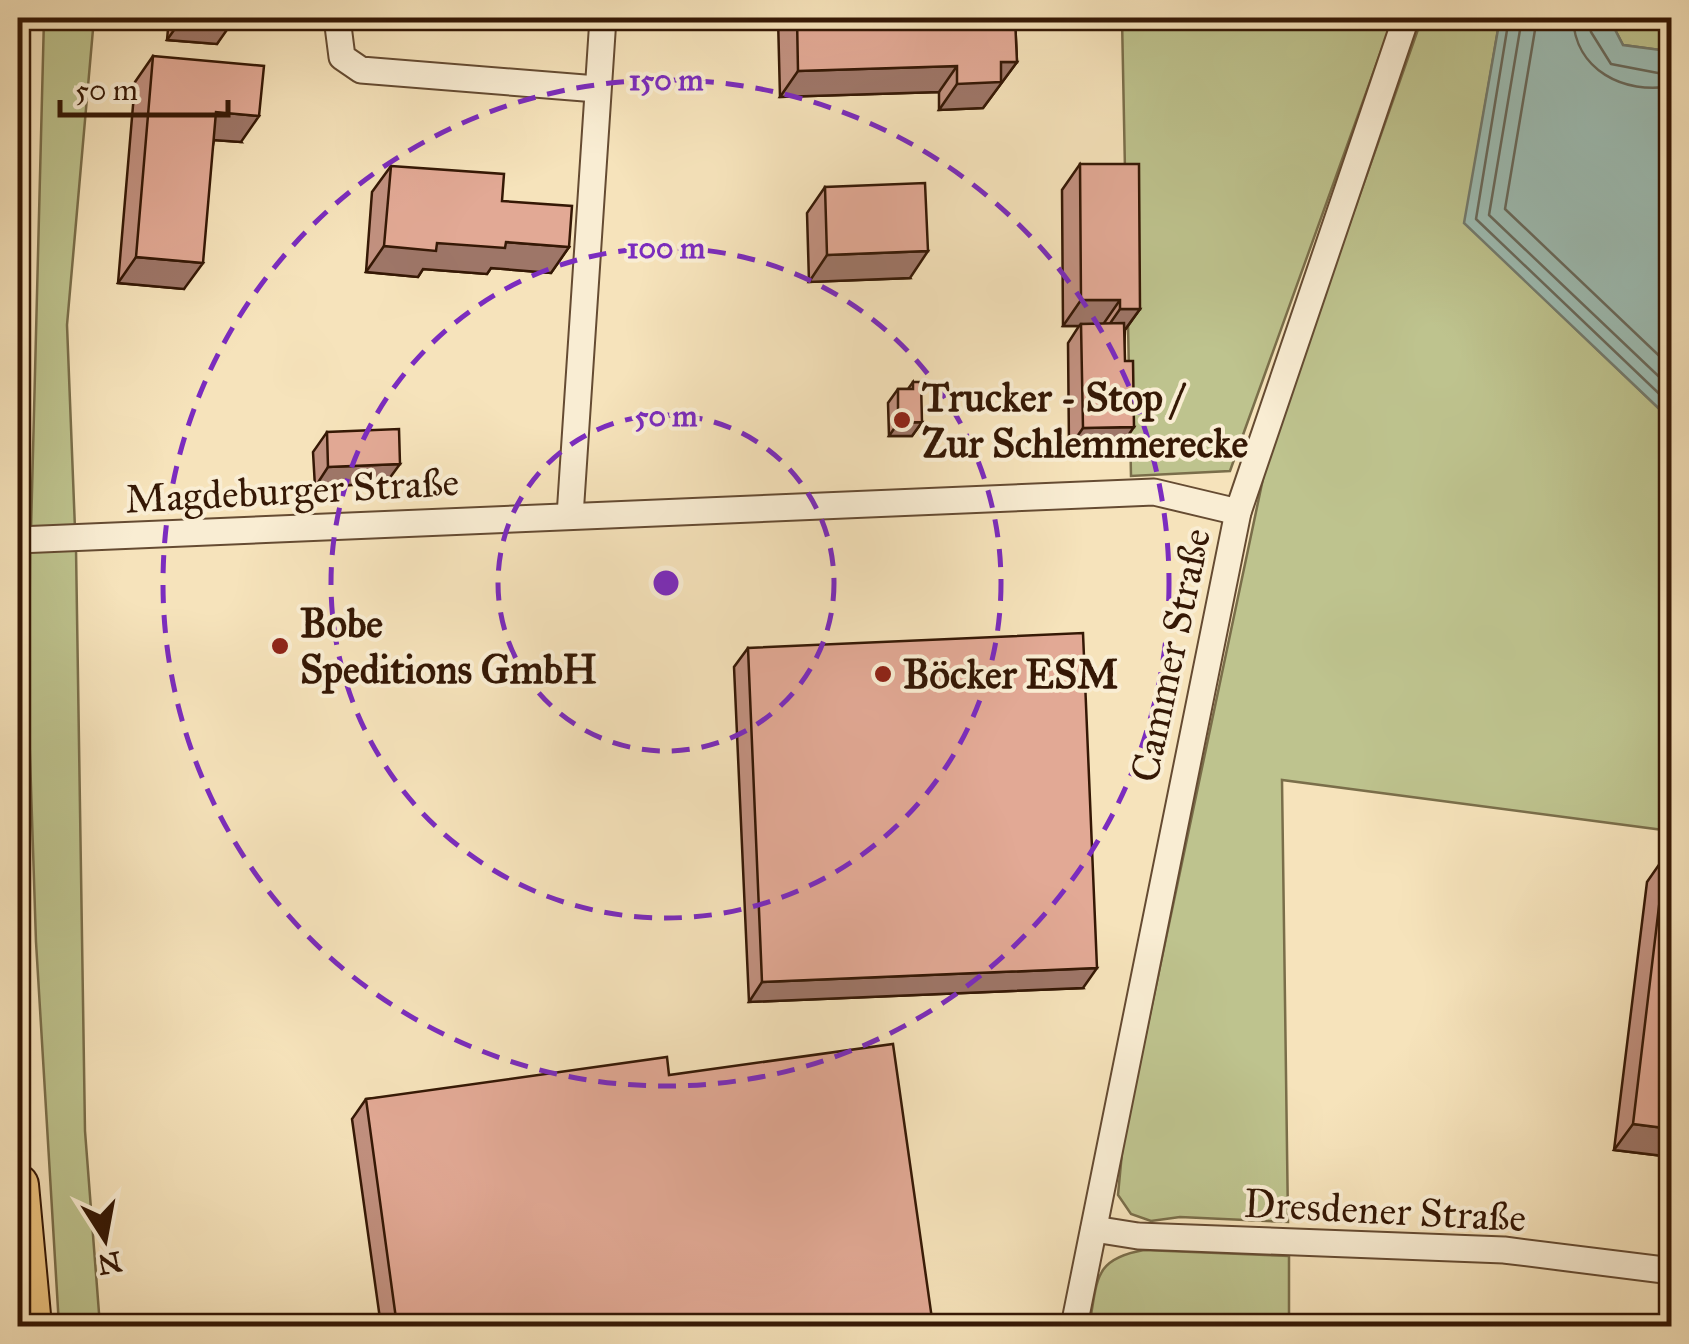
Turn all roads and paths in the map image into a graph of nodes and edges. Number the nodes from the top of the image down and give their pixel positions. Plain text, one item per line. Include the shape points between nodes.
1 (336, 18) edge
2 (603, 18) edge
3 (1406, 18) edge
4 (597, 89) junction
5 (1238, 512) junction
6 (570, 516) junction
7 (18, 540) edge
8 (18, 1185) edge
9 (1094, 1229) junction
10 (1672, 1271) edge
11 (31, 1326) edge
12 (1074, 1326) edge

1 - 4 street via 342,57 361,70
2 - 4 street
3 - 5 street, Cammer Straße
4 - 6 street
5 - 6 street, Magdeburger Straße via 1154,492
5 - 9 street, Cammer Straße
6 - 7 street, Magdeburger Straße
8 - 11 main road
9 - 10 street, Dresdener Straße via 1504,1250
9 - 12 street, Cammer Straße

